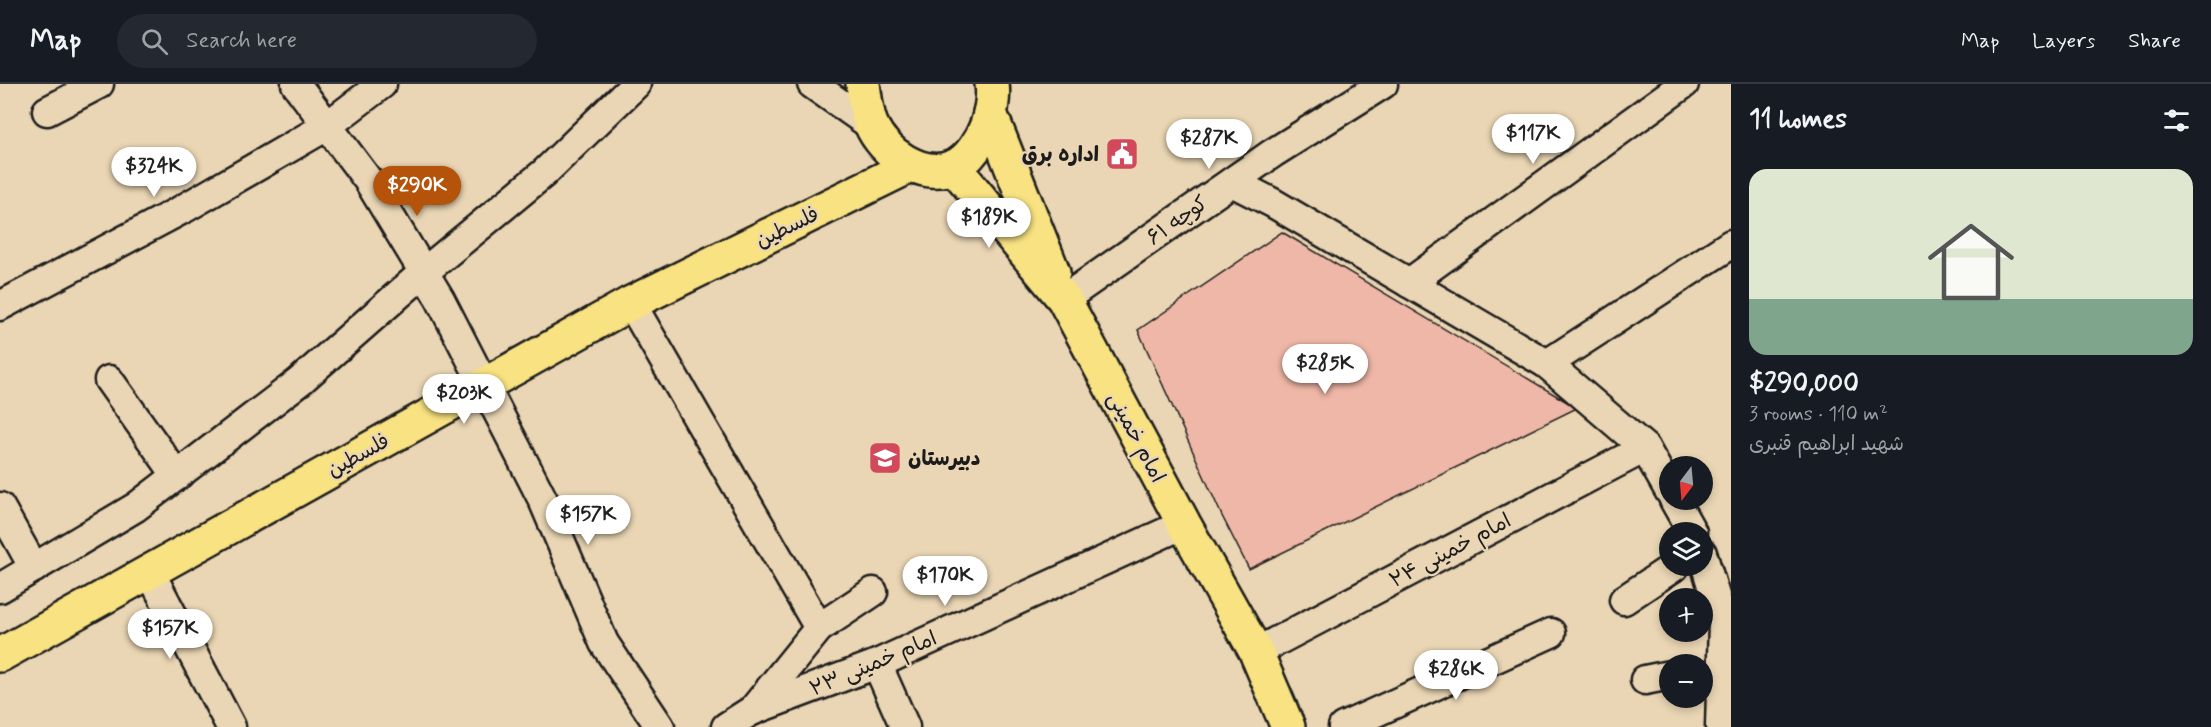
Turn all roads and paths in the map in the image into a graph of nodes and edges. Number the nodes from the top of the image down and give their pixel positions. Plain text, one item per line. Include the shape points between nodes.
1 (99, 84) edge
2 (296, 84) edge
3 (382, 84) edge
4 (636, 84) edge
5 (812, 84) edge
6 (863, 84) edge
7 (1383, 84) edge
8 (1684, 84) edge
9 (991, 98) edge
10 (47, 111) dead end
11 (327, 126) junction
12 (872, 126) junction
13 (912, 165) junction
14 (954, 167) junction
15 (1232, 182) junction
16 (1731, 244) edge
17 (423, 273) junction
18 (1409, 283) junction
19 (1064, 299) junction
20 (631, 303) junction
21 (0, 306) edge
22 (1547, 364) junction
23 (109, 380) dead end
24 (484, 385) junction
25 (1645, 448) junction
26 (1659, 473) edge
27 (177, 476) junction
28 (0, 507) edge
29 (1184, 524) junction
30 (34, 568) junction
31 (150, 572) junction
32 (1660, 576) edge
33 (1711, 576) edge
34 (0, 588) edge
35 (873, 592) dead end
36 (1624, 600) dead end
37 (1727, 621) edge
38 (819, 628) junction
39 (1551, 633) dead end
40 (1256, 652) junction
41 (0, 655) edge
42 (1713, 662) edge
43 (877, 664) junction
44 (1713, 673) edge
45 (755, 719) edge
46 (231, 727) edge
47 (660, 727) edge
48 (726, 727) edge
49 (905, 727) edge
50 (1288, 727) edge
51 (1343, 727) edge
52 (1720, 727) edge

1 - 10 street
2 - 11 street
3 - 11 street
4 - 17 street via 544,173
5 - 12 street
6 - 12 main road
7 - 15 street, کوچه ۶۱
8 - 18 street
9 - 14 main road via 983,135
9 - 19 main road
11 - 17 street via 368,180
11 - 21 street via 183,209
12 - 13 main road via 886,146
13 - 14 main road via 928,171
13 - 20 main road, فلسطین
14 - 19 main road, امام خمینی
15 - 18 street
15 - 19 street, کوچه ۶۱
16 - 22 street
17 - 24 street
17 - 27 street via 300,381
18 - 22 street
19 - 29 main road, امام خمینی
20 - 24 main road, فلسطین
20 - 38 street
22 - 25 street
23 - 27 street
24 - 31 main road, فلسطین
24 - 47 street via 543,500 604,644
25 - 26 street
25 - 40 street, امام خمینی ۲۴
27 - 30 street via 136,507
28 - 30 street
29 - 40 main road, امام خمینی
29 - 43 street, امام خمینی ۲۳
30 - 34 street
31 - 41 main road, فلسطین
31 - 46 street
32 - 36 street
33 - 37 street
35 - 38 street
37 - 42 street
38 - 45 street
39 - 51 street
40 - 50 main road, امام خمینی
43 - 45 street, امام خمینی ۲۳
43 - 49 street
44 - 52 street
45 - 48 street, امام خمینی ۲۳

